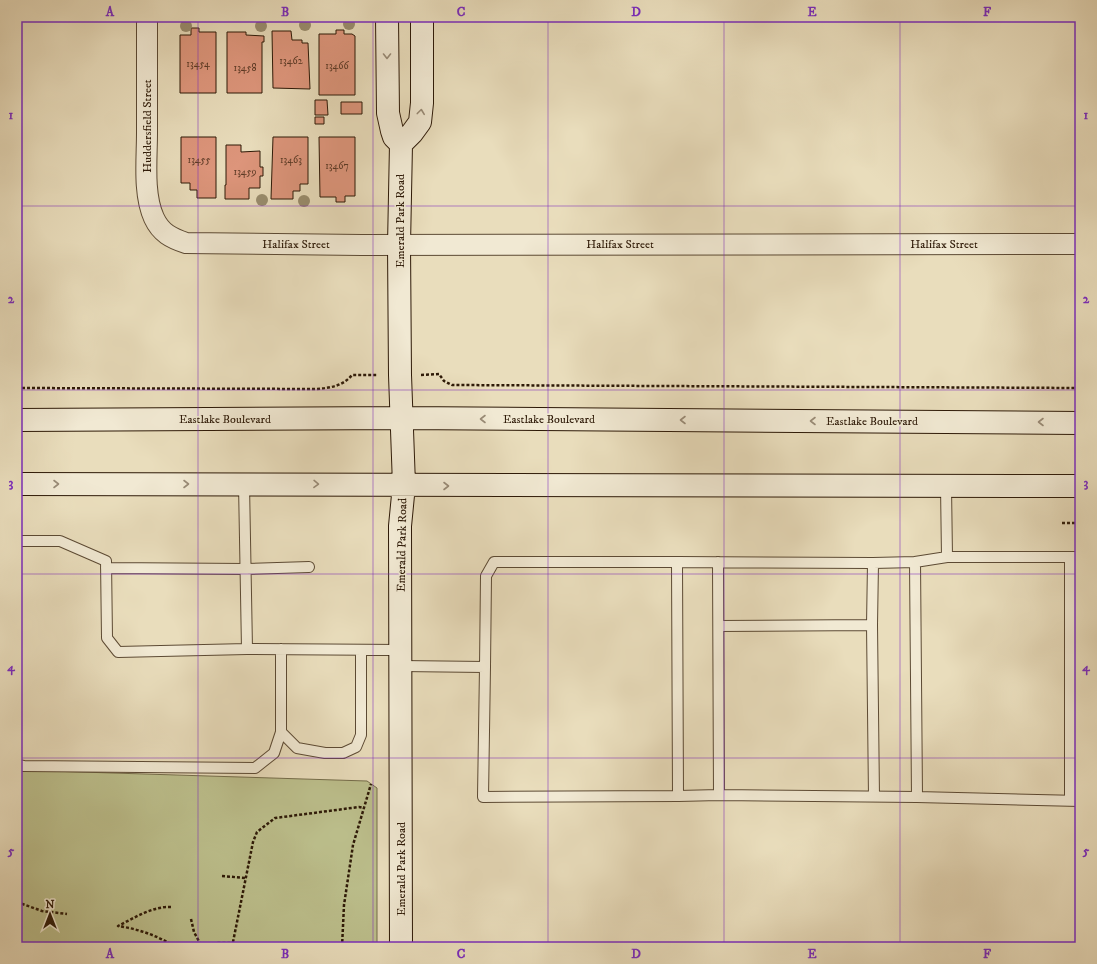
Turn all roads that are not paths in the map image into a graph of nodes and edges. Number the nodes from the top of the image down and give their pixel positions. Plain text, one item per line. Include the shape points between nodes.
1 (146, 17) edge
2 (387, 17) edge
3 (422, 17) edge
4 (401, 144) junction
5 (163, 232) joint
6 (1080, 244) edge
7 (400, 245) junction
8 (402, 418) junction
9 (17, 420) edge
10 (1080, 423) edge
11 (17, 484) edge
12 (244, 484) junction
13 (404, 486) junction
14 (946, 486) junction
15 (1080, 486) edge
16 (17, 541) edge
17 (947, 557) junction
18 (1075, 557) edge
19 (677, 562) junction
20 (718, 562) junction
21 (915, 562) junction
22 (873, 563) junction
23 (309, 567) dead end
24 (106, 568) junction
25 (246, 568) junction
26 (872, 625) junction
27 (719, 626) junction
28 (247, 649) junction
29 (281, 649) junction
30 (361, 650) junction
31 (401, 658) junction
32 (484, 666) junction
33 (1075, 718) edge
34 (281, 732) junction
35 (17, 765) edge
36 (719, 795) junction
37 (678, 796) junction
38 (874, 797) junction
39 (917, 797) junction
40 (1075, 801) edge
41 (401, 947) edge

1 - 5 street, Huddersfield Street via 148,202
2 -> 4 main road via 388,113 394,137
4 -> 3 main road via 420,122
4 - 7 main road, Emerald Park Road
5 - 7 street, Halifax Street via 191,244
6 - 7 street, Halifax Street
7 - 8 main road, Emerald Park Road
8 - 9 main road, Eastlake Boulevard
10 -> 8 main road, Eastlake Boulevard
8 - 13 main road, Emerald Park Road
11 -> 12 main road
12 -> 13 main road
12 - 25 lane
13 -> 14 main road
13 - 31 main road, Emerald Park Road via 400,526
14 - 15 main road
14 - 17 lane
16 - 24 lane via 60,541 106,562
17 - 18 lane
17 - 21 lane
18 - 33 lane
19 - 20 lane
19 - 32 lane via 494,562 486,576
19 - 37 lane
20 - 22 lane
20 - 27 lane
21 - 22 lane
21 - 39 lane
22 - 26 lane
23 - 25 lane
24 - 25 lane
24 - 28 lane via 107,638 118,652
25 - 28 lane
26 - 27 lane
26 - 38 lane
27 - 36 lane
28 - 29 lane
29 - 30 lane
29 - 34 lane
30 - 31 lane
30 - 34 lane via 361,735 356,747 343,753 297,748
31 - 32 lane
31 - 41 main road, Emerald Park Road
32 - 37 lane via 483,797
33 - 40 lane
34 - 35 lane via 274,753 254,768
36 - 37 lane
36 - 38 lane
38 - 39 lane
39 - 40 lane

